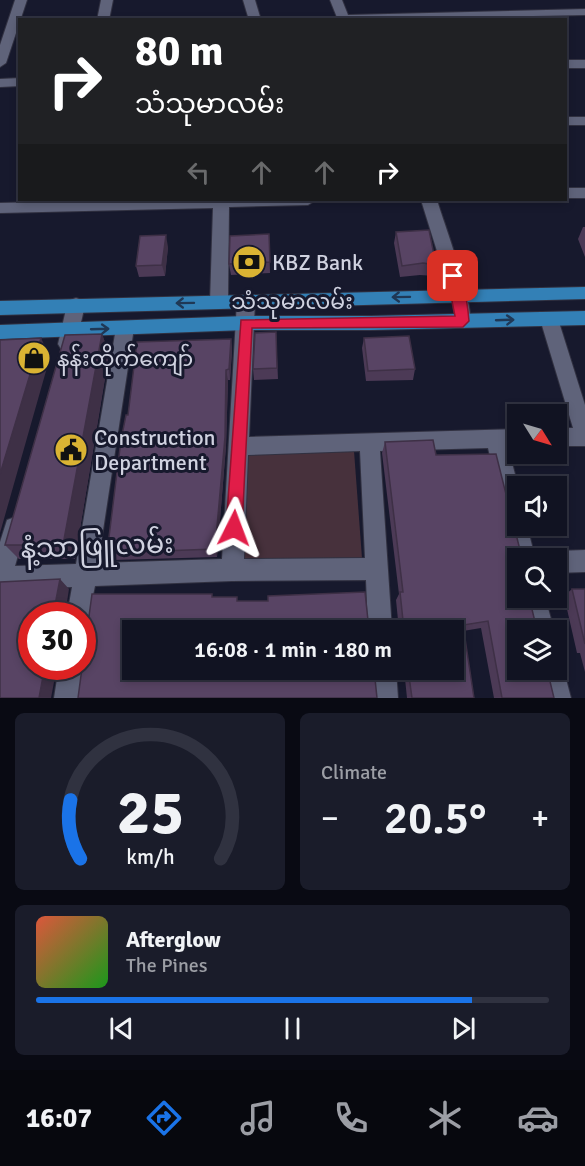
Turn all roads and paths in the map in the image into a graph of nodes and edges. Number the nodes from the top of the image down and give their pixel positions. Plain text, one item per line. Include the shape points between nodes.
1 (21, 0) edge
2 (107, 0) edge
3 (249, 0) edge
4 (336, 0) edge
5 (585, 12) edge
6 (103, 18) edge
7 (254, 18) edge
8 (344, 18) edge
9 (378, 18) edge
10 (0, 63) edge
11 (567, 64) edge
12 (585, 64) edge
13 (18, 82) edge
14 (0, 83) edge
15 (567, 121) edge
16 (585, 121) edge
17 (567, 193) edge
18 (585, 193) edge
19 (271, 201) edge
20 (429, 201) edge
21 (98, 203) edge
22 (221, 203) junction
23 (0, 208) edge
24 (585, 293) edge
25 (459, 296) junction
26 (246, 301) junction
27 (219, 302) junction
28 (76, 306) junction
29 (0, 308) edge
30 (585, 318) edge
31 (549, 319) junction
32 (463, 321) junction
33 (246, 323) junction
34 (124, 328) junction
35 (71, 330) junction
36 (0, 332) edge
37 (61, 364) edge
38 (585, 436) edge
39 (567, 437) edge
40 (507, 438) edge
41 (496, 439) junction
42 (369, 442) junction
43 (238, 446) junction
44 (20, 511) edge
45 (523, 548) edge
46 (585, 561) edge
47 (567, 562) edge
48 (375, 569) junction
49 (232, 570) junction
50 (86, 575) junction
51 (0, 579) edge
52 (81, 602) edge
53 (379, 620) edge
54 (69, 680) edge
55 (385, 680) edge
56 (555, 680) edge
57 (66, 698) edge
58 (386, 698) edge
59 (559, 698) edge

1 - 10 street
2 - 6 street
3 - 7 street
4 - 8 street
5 - 9 street
11 - 12 street
13 - 14 street
15 - 16 street
17 - 18 street
19 - 22 street
20 - 25 street
21 - 22 street
21 - 23 street
22 - 27 street
24 - 25 main road, သံသုမာလမ်း
25 -> 26 main road, သံသုမာလမ်း
25 - 32 street
26 - 27 main road, သံသုမာလမ်း
26 - 33 street
27 -> 28 main road, သံသုမာလမ်း
28 - 29 main road, သံသုမာလမ်း
28 - 35 street
30 - 31 main road, သံသုမာလမ်း
32 -> 31 main road, သံသုမာလမ်း
31 - 38 street
32 - 33 main road, သံသုမာလမ်း
33 - 34 main road, သံသုမာလမ်း
33 - 43 street
35 -> 34 main road, သံသုမာလမ်း
34 - 50 street
35 - 36 main road, သံသုမာလမ်း
35 - 37 street
38 - 39 street
40 - 41 street
41 - 42 street
41 - 45 street
42 - 43 street
42 - 48 street
43 - 49 street
44 - 51 street
46 - 47 street
48 - 49 street, နံ့သာဖြူလမ်း
48 - 53 street
49 - 50 street, နံ့သာဖြူလမ်း
50 - 51 street, နံ့သာဖြူလမ်း
50 - 52 street
54 - 57 street
55 - 58 street
56 - 59 street

